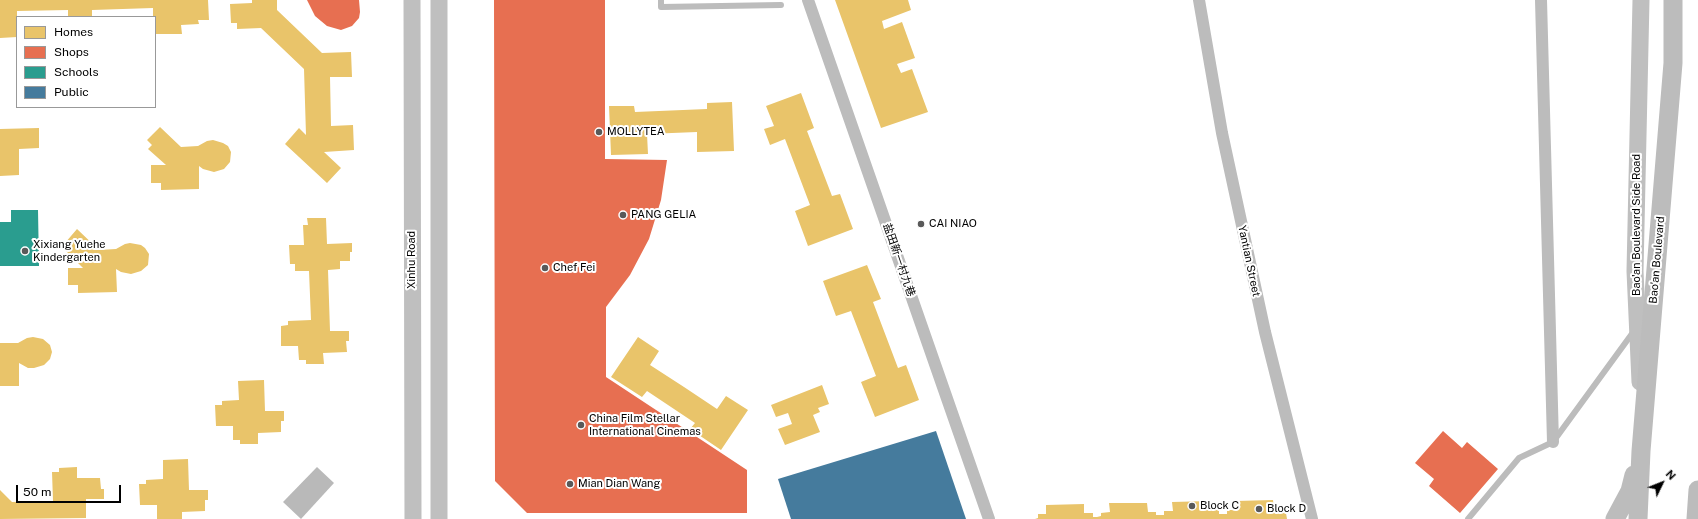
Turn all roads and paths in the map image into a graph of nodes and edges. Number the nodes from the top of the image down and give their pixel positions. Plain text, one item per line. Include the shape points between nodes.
1 (412, 0) edge
2 (439, 0) edge
3 (661, 0) edge
4 (808, 0) edge
5 (1199, 0) edge
6 (1541, 0) edge
7 (1641, 0) edge
8 (1674, 0) edge
9 (781, 5) dead end
10 (1638, 325) junction
11 (1553, 442) junction
12 (1641, 451) junction
13 (1698, 490) edge
14 (413, 519) edge
15 (438, 519) edge
16 (989, 519) edge
17 (1312, 519) edge
18 (1468, 519) edge
19 (1615, 519) edge
20 (1638, 519) edge
21 (1696, 519) edge

1 - 14 main road, Xinhu Road
2 - 15 main road
3 - 9 lane via 661,7
4 - 16 street, 盐田新一村九巷
5 - 17 street, Yantian Street via 1222,133 1265,332
6 - 11 street
7 - 10 main road, Bao'an Boulevard Side Road via 1635,271
8 - 12 main road, Bao'an Boulevard via 1673,63
10 - 11 lane
10 - 12 main road, Bao'an Boulevard Side Road
11 - 18 lane via 1519,458
12 - 19 main road via 1630,491
12 - 20 main road, Bao'an Boulevard
13 - 21 main road

